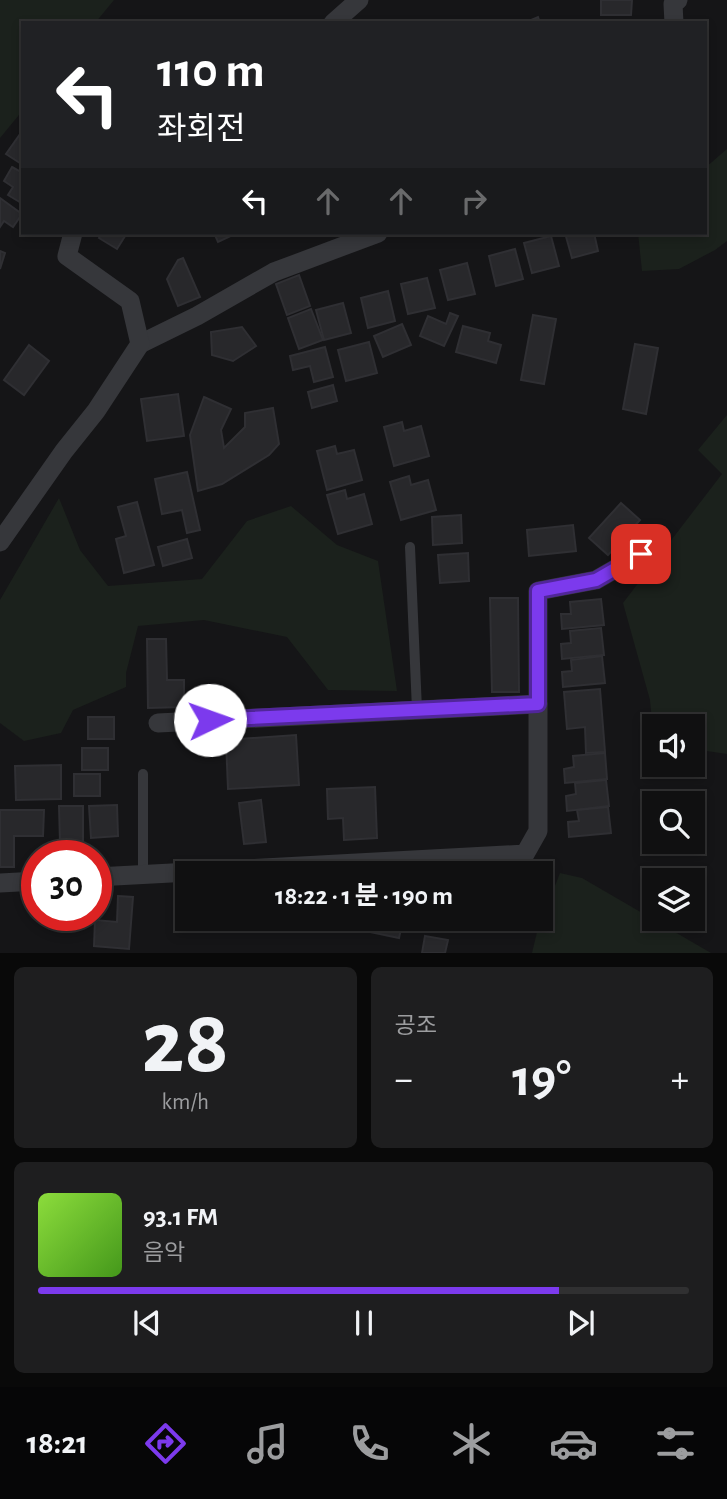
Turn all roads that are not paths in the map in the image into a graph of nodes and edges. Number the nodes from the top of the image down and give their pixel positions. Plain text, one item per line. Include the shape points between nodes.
1 (359, 0) edge
2 (678, 0) edge
3 (334, 21) edge
4 (674, 21) edge
5 (72, 235) edge
6 (373, 235) edge
7 (140, 344) junction
8 (0, 542) edge
9 (410, 547) dead end
10 (641, 554) dead end
11 (538, 704) junction
12 (417, 710) junction
13 (158, 723) dead end
14 (143, 774) dead end
15 (143, 875) junction
16 (112, 876) edge
17 (21, 882) edge
18 (0, 883) edge

1 - 3 street
2 - 4 street via 673,4
5 - 7 street via 67,256 130,301
6 - 7 street via 274,272
7 - 8 street
9 - 12 lane
10 - 11 street via 596,580 538,591
11 - 12 street
11 - 15 street via 538,831 525,854
12 - 13 street
14 - 15 lane
15 - 16 street
17 - 18 street

